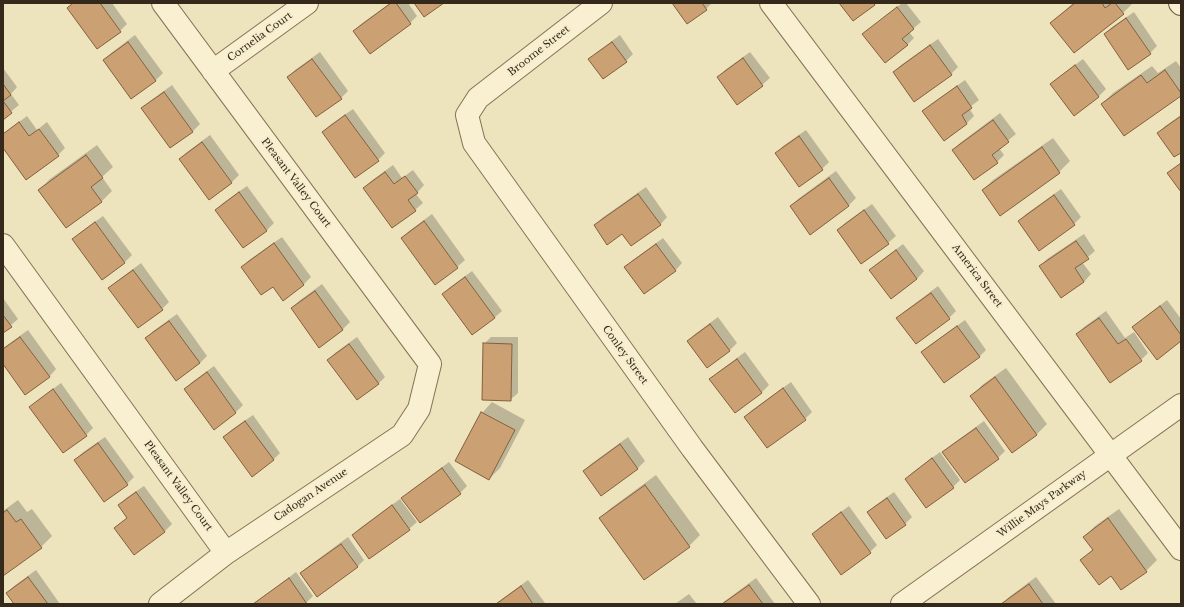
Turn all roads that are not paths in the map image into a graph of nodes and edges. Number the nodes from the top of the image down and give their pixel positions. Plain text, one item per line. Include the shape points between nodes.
1 (163, 3) edge
2 (307, 3) edge
3 (601, 3) edge
4 (771, 3) edge
5 (214, 71) junction
6 (478, 98) joint
7 (3, 246) edge
8 (430, 364) joint
9 (1181, 405) edge
10 (1111, 455) junction
11 (1181, 549) edge
12 (226, 553) junction
13 (160, 604) edge
14 (809, 604) edge
15 (902, 604) edge

1 - 5 street, Pleasant Valley Court
2 - 5 street, Cornelia Court
3 - 6 street, Broome Street
4 - 10 street, America Street
5 - 8 street, Pleasant Valley Court
6 - 14 street, Conley Street via 467,115 474,144 692,448
7 - 12 street, Pleasant Valley Court
8 - 12 street, Cadogan Avenue via 419,409 402,435
9 - 10 street, Willie Mays Parkway
10 - 11 street, America Street
10 - 15 street, Willie Mays Parkway
12 - 13 street, Cadogan Avenue

